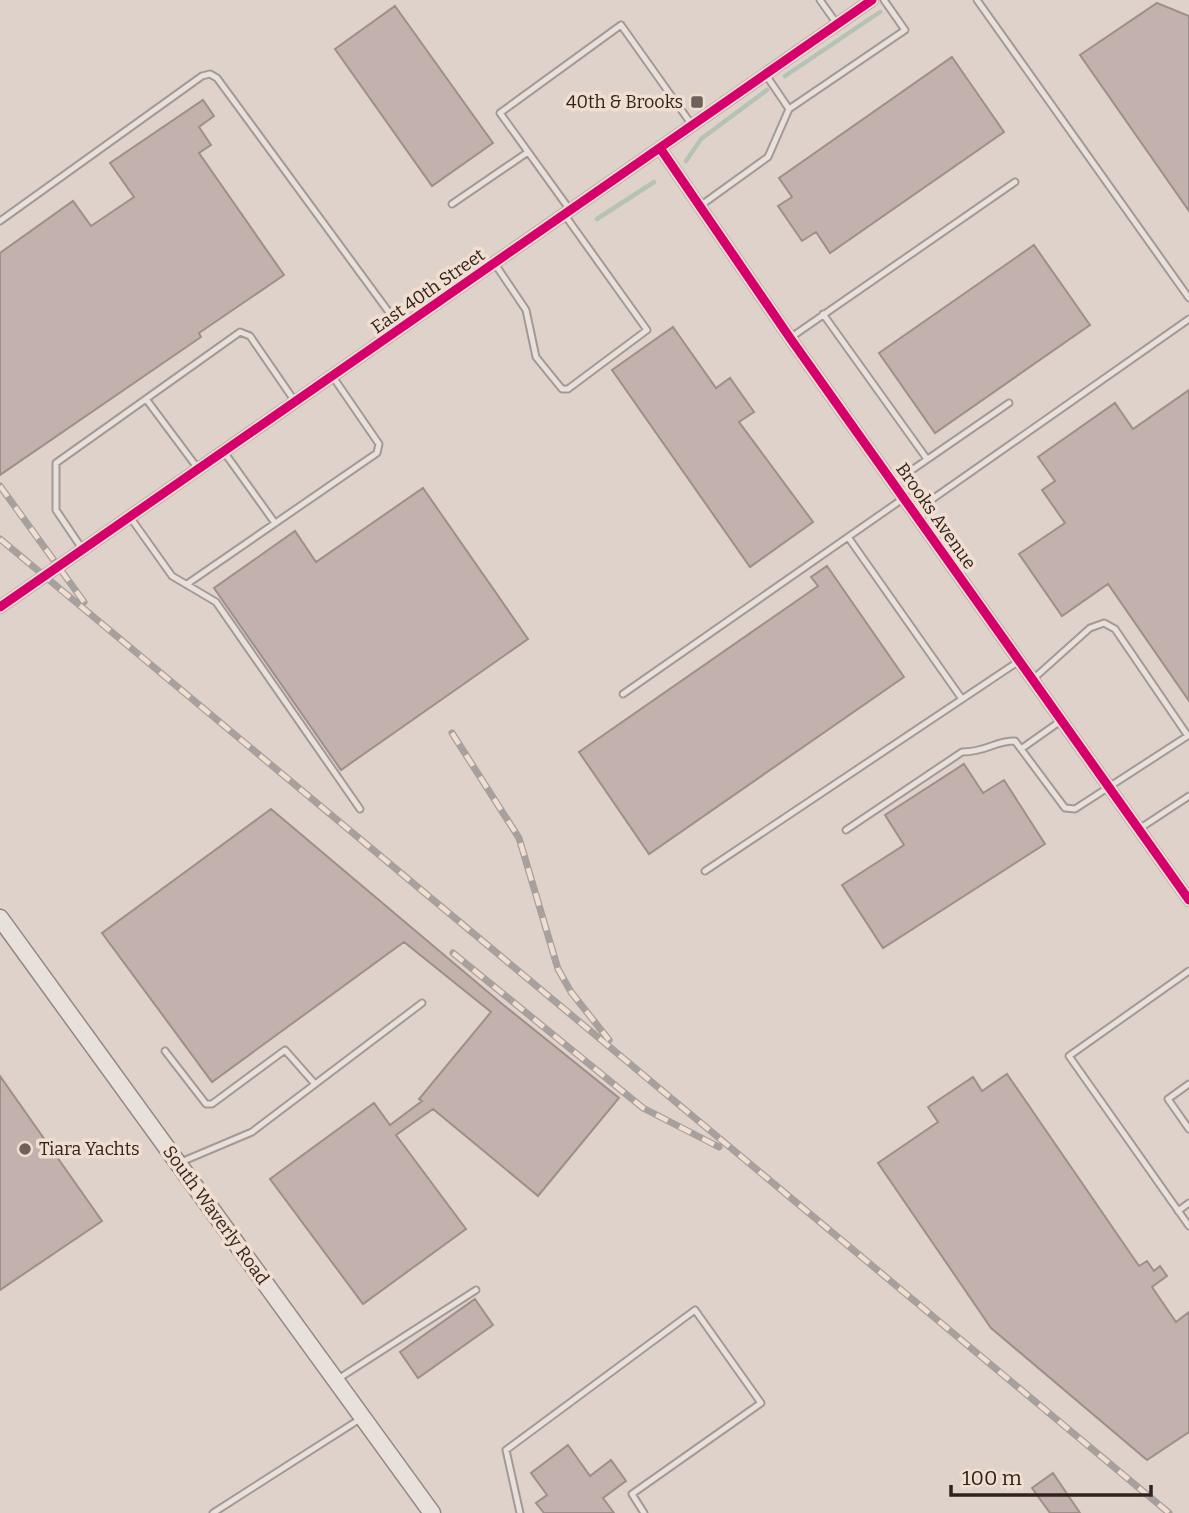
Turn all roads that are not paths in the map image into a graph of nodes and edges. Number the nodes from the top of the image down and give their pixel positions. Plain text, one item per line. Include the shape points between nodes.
1 (820, 0) edge
2 (872, 0) edge
3 (884, 0) edge
4 (977, 0) edge
5 (837, 24) junction
6 (765, 74) junction
7 (789, 109) junction
8 (692, 125) junction
9 (660, 148) junction
10 (528, 152) junction
11 (1015, 181) dead end
12 (452, 204) dead end
13 (700, 206) junction
14 (567, 212) junction
15 (0, 221) edge
16 (495, 264) junction
17 (1189, 298) edge
18 (824, 314) junction
19 (1189, 319) edge
20 (402, 330) junction
21 (789, 338) junction
22 (334, 377) junction
23 (146, 399) junction
24 (296, 403) junction
25 (1009, 403) dead end
26 (224, 452) junction
27 (927, 459) junction
28 (199, 470) junction
29 (893, 483) junction
30 (904, 498) junction
31 (914, 513) junction
32 (130, 517) junction
33 (275, 523) junction
34 (848, 537) junction
35 (83, 550) junction
36 (187, 584) junction
37 (0, 607) edge
38 (1019, 661) junction
39 (1032, 680) junction
40 (623, 694) dead end
41 (962, 699) junction
42 (1062, 720) junction
43 (1188, 736) edge
44 (1021, 749) junction
45 (1110, 789) junction
46 (1188, 799) edge
47 (360, 809) dead end
48 (1139, 829) junction
49 (846, 830) dead end
50 (705, 871) dead end
51 (1189, 900) edge
52 (0, 918) edge
53 (1189, 971) edge
54 (422, 1003) dead end
55 (165, 1051) dead end
56 (315, 1084) junction
57 (1189, 1084) edge
58 (1189, 1129) edge
59 (178, 1163) junction
60 (1189, 1203) edge
61 (1178, 1211) junction
62 (1189, 1226) edge
63 (476, 1290) dead end
64 (336, 1380) junction
65 (362, 1417) junction
66 (213, 1513) edge
67 (432, 1513) edge
68 (520, 1513) edge
69 (644, 1513) edge

1 - 5 lane
2 - 5 street, East 40th Street
3 - 7 lane via 905,30
4 - 17 lane
5 - 6 street, East 40th Street
6 - 7 lane
6 - 8 street, East 40th Street
7 - 13 lane via 768,157
8 - 9 street, East 40th Street
8 - 10 lane via 621,25 500,113
9 - 13 street, Brooks Avenue
9 - 14 street, East 40th Street
10 - 12 lane
10 - 14 lane
11 - 18 lane
13 - 21 street, Brooks Avenue
14 - 16 street, East 40th Street
14 - 16 lane via 647,330 568,388 562,389 536,357 526,310
15 - 20 lane via 210,74
16 - 20 street, East 40th Street
18 - 21 lane
18 - 27 lane
19 - 31 lane
20 - 22 street, East 40th Street
21 - 29 street, Brooks Avenue
22 - 24 street, East 40th Street
22 - 33 lane via 379,449
23 - 24 lane via 240,332 250,336
23 - 28 lane
23 - 35 lane via 56,463 56,510
24 - 26 street, East 40th Street
25 - 27 lane
26 - 28 street, East 40th Street
26 - 33 lane
27 - 29 lane
28 - 32 street, East 40th Street
29 - 30 street, Brooks Avenue
30 - 31 street, Brooks Avenue
30 - 34 lane
31 - 38 street, Brooks Avenue
32 - 35 street, East 40th Street
32 - 36 lane via 172,576
33 - 36 lane
34 - 40 lane
34 - 41 lane
35 - 37 street, East 40th Street
36 - 47 lane via 216,602
38 - 39 street, Brooks Avenue
38 - 41 lane
39 - 42 street, Brooks Avenue
39 - 43 lane via 1090,628 1104,623 1115,629
41 - 50 lane
42 - 44 lane
42 - 45 street, Brooks Avenue
43 - 45 lane
44 - 45 lane via 1065,808 1076,809
44 - 49 lane via 1015,741 1001,741 983,752 962,752
45 - 48 street, Brooks Avenue
46 - 48 lane
48 - 51 street, Brooks Avenue
52 - 59 main road, South Waverly Road
53 - 61 lane via 1069,1056
54 - 56 lane
55 - 56 lane via 206,1104 285,1050
56 - 59 lane via 252,1132
57 - 58 lane via 1168,1099
59 - 64 main road, South Waverly Road
60 - 61 lane
61 - 62 lane
63 - 64 lane
64 - 65 main road, South Waverly Road
65 - 66 lane
65 - 67 main road, South Waverly Road
68 - 69 lane via 506,1450 695,1310 761,1403 632,1494

